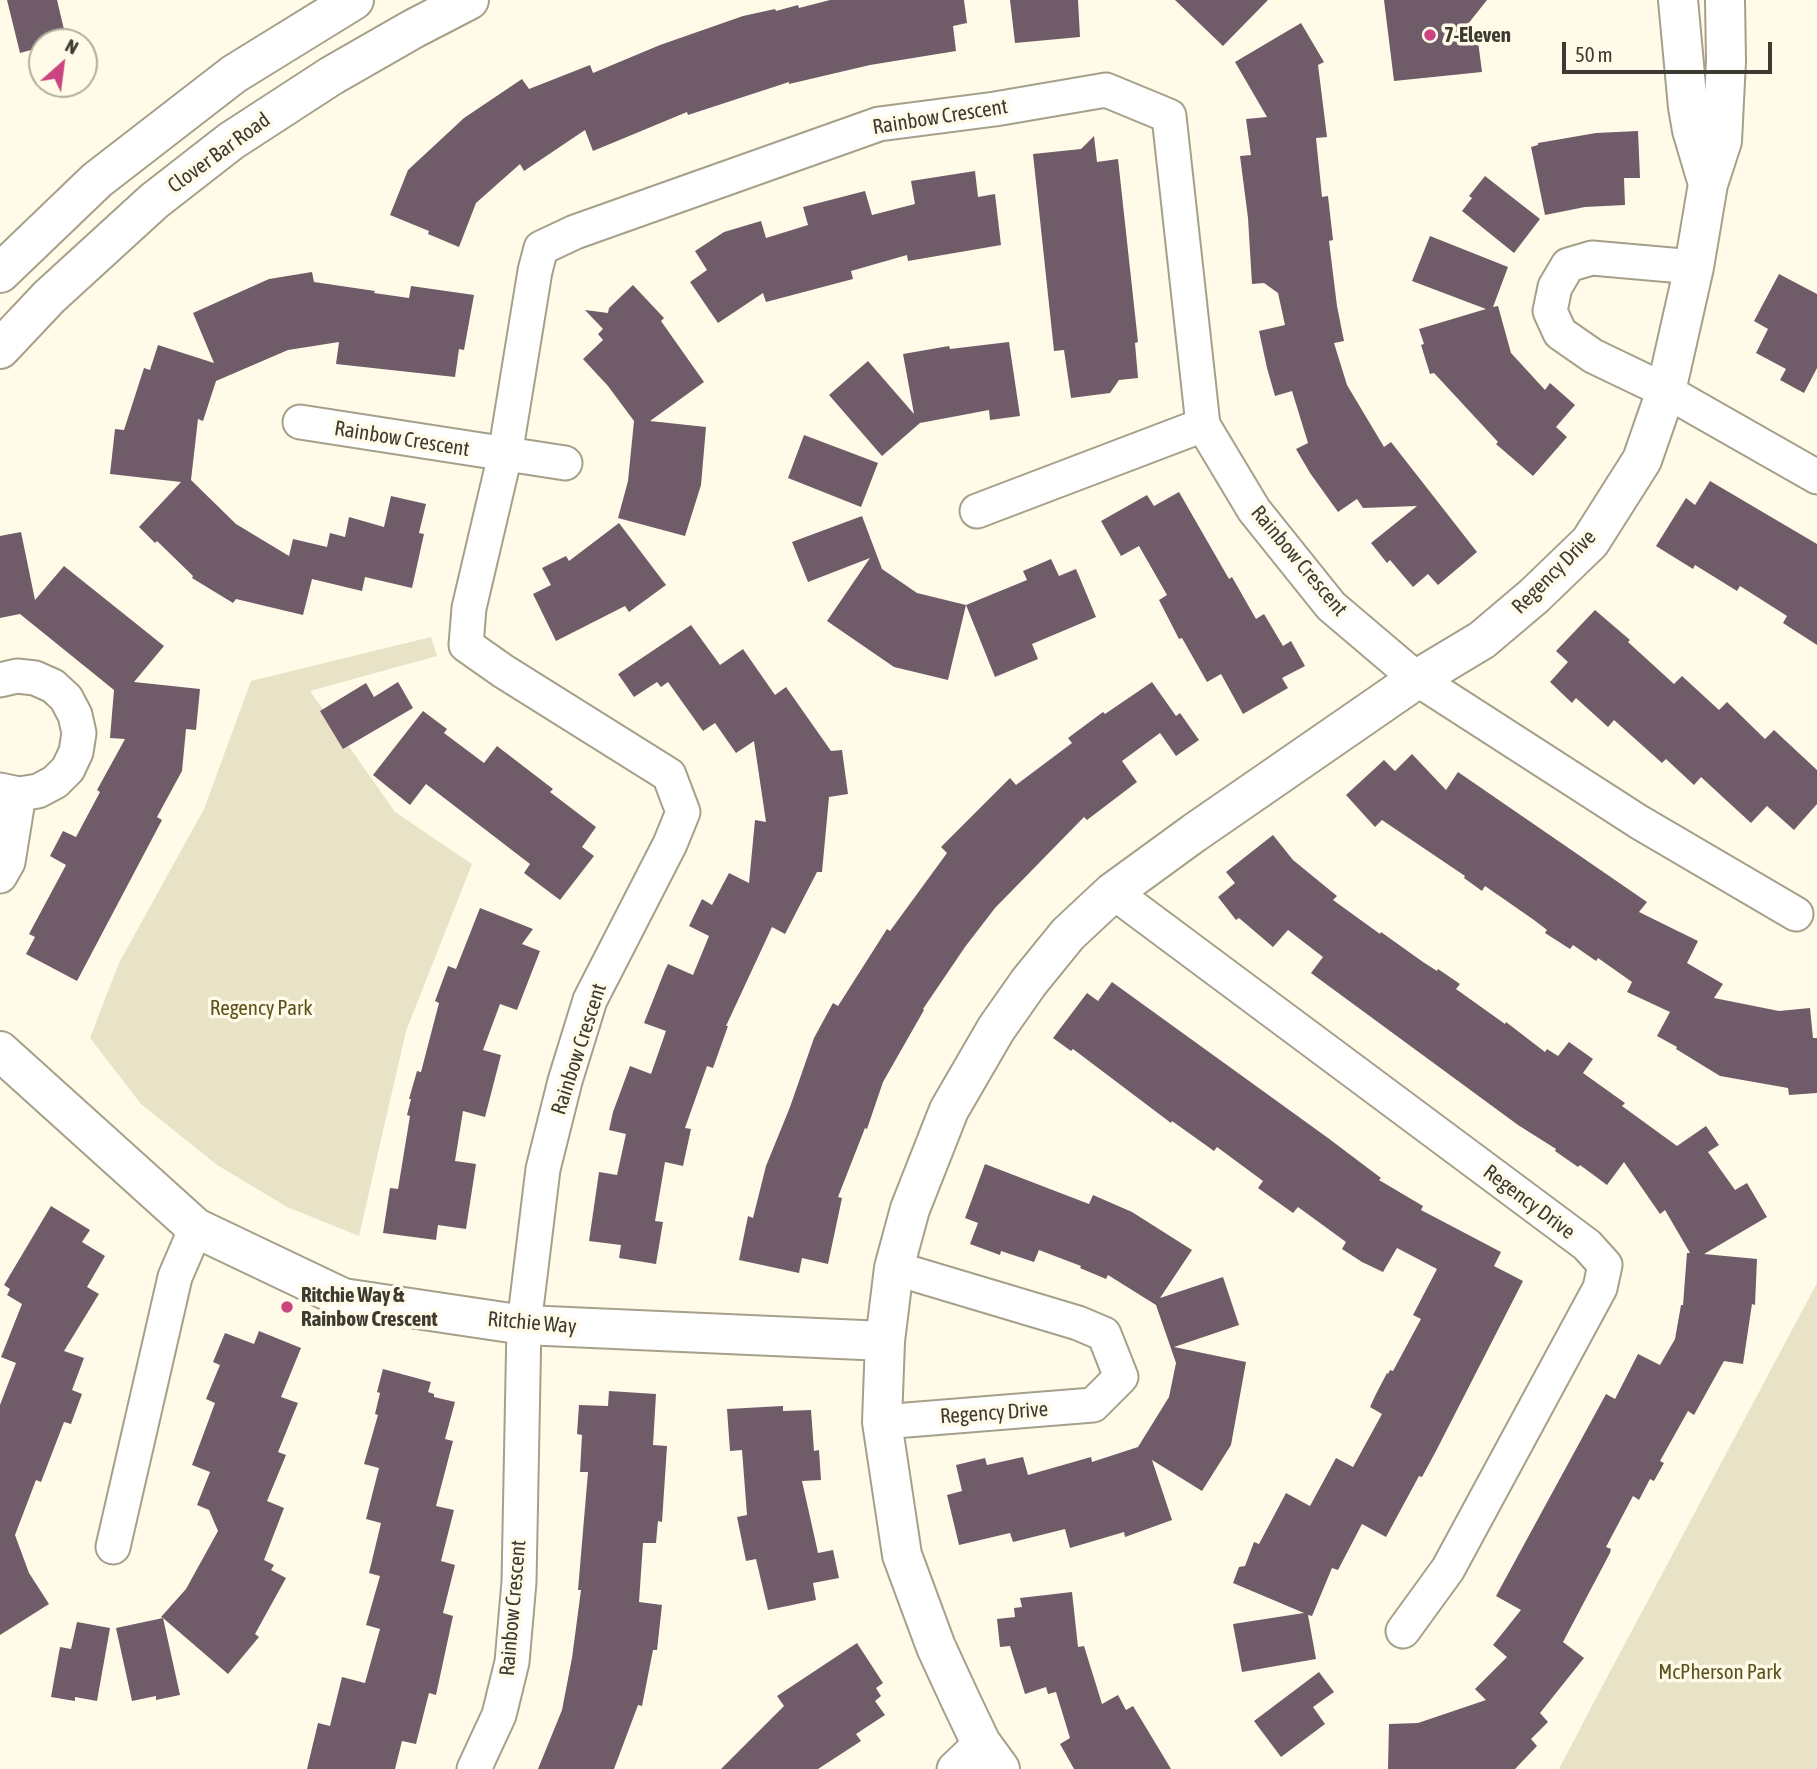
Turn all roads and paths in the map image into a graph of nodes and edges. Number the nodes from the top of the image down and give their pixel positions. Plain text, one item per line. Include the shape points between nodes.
1 (354, 0) edge
2 (470, 0) edge
3 (1678, 0) edge
4 (1725, 0) edge
5 (1708, 184) junction
6 (1694, 267) junction
7 (0, 273) edge
8 (0, 349) edge
9 (1666, 391) junction
10 (300, 422) dead end
11 (1203, 425) junction
12 (505, 455) junction
13 (565, 463) dead end
14 (1817, 477) edge
15 (977, 510) dead end
16 (1417, 679) junction
17 (0, 680) edge
18 (10, 792) edge
19 (0, 876) edge
20 (1113, 892) junction
21 (1796, 914) dead end
22 (0, 1051) edge
23 (196, 1228) junction
24 (894, 1268) junction
25 (524, 1325) junction
26 (885, 1341) junction
27 (882, 1422) junction
28 (113, 1547) dead end
29 (1403, 1631) dead end
30 (990, 1756) edge
31 (474, 1769) edge
32 (954, 1769) edge

1 - 7 street via 213,90 97,180
2 - 8 street, Clover Bar Road via 343,69 231,141 154,201 49,297
3 - 5 street, Regency Drive via 1688,107
4 - 5 street, Regency Drive via 1722,141
5 - 6 street, Regency Drive
6 - 9 street, Regency Drive
6 - 9 street via 1592,258 1568,265 1555,287 1550,312 1560,333 1593,356
9 - 14 street
9 - 16 street, Regency Drive via 1642,460 1590,542 1482,640
10 - 12 street, Rainbow Crescent
11 - 12 street, Rainbow Crescent via 1169,116 1106,90 878,124 541,248
11 - 15 street
11 - 16 street, Rainbow Crescent via 1254,510 1331,606
12 - 13 street, Rainbow Crescent
12 - 25 street, Rainbow Crescent via 469,608 466,645 669,775 683,812 590,1000 543,1169
16 - 20 street, Regency Drive
16 - 21 street via 1639,822
17 - 18 street via 35,678 52,686 66,698 79,733 68,769 55,782 38,790
18 - 19 street via 8,862
20 - 24 street, Regency Drive via 1068,934 996,1029 950,1110 910,1209
20 - 29 street, Regency Drive via 1587,1245 1605,1265 1600,1289 1448,1569
22 - 23 street, Ritchie Way
23 - 25 street, Ritchie Way via 343,1298
23 - 28 street via 175,1277
24 - 26 street, Regency Drive
24 - 27 street, Regency Drive via 1104,1334 1121,1377 1093,1405
25 - 26 street, Ritchie Way
25 - 31 street, Rainbow Crescent via 519,1582 512,1662 499,1715
26 - 27 street, Regency Drive
27 - 30 street, Regency Drive via 902,1555 936,1647
30 - 32 street, Regency Drive

